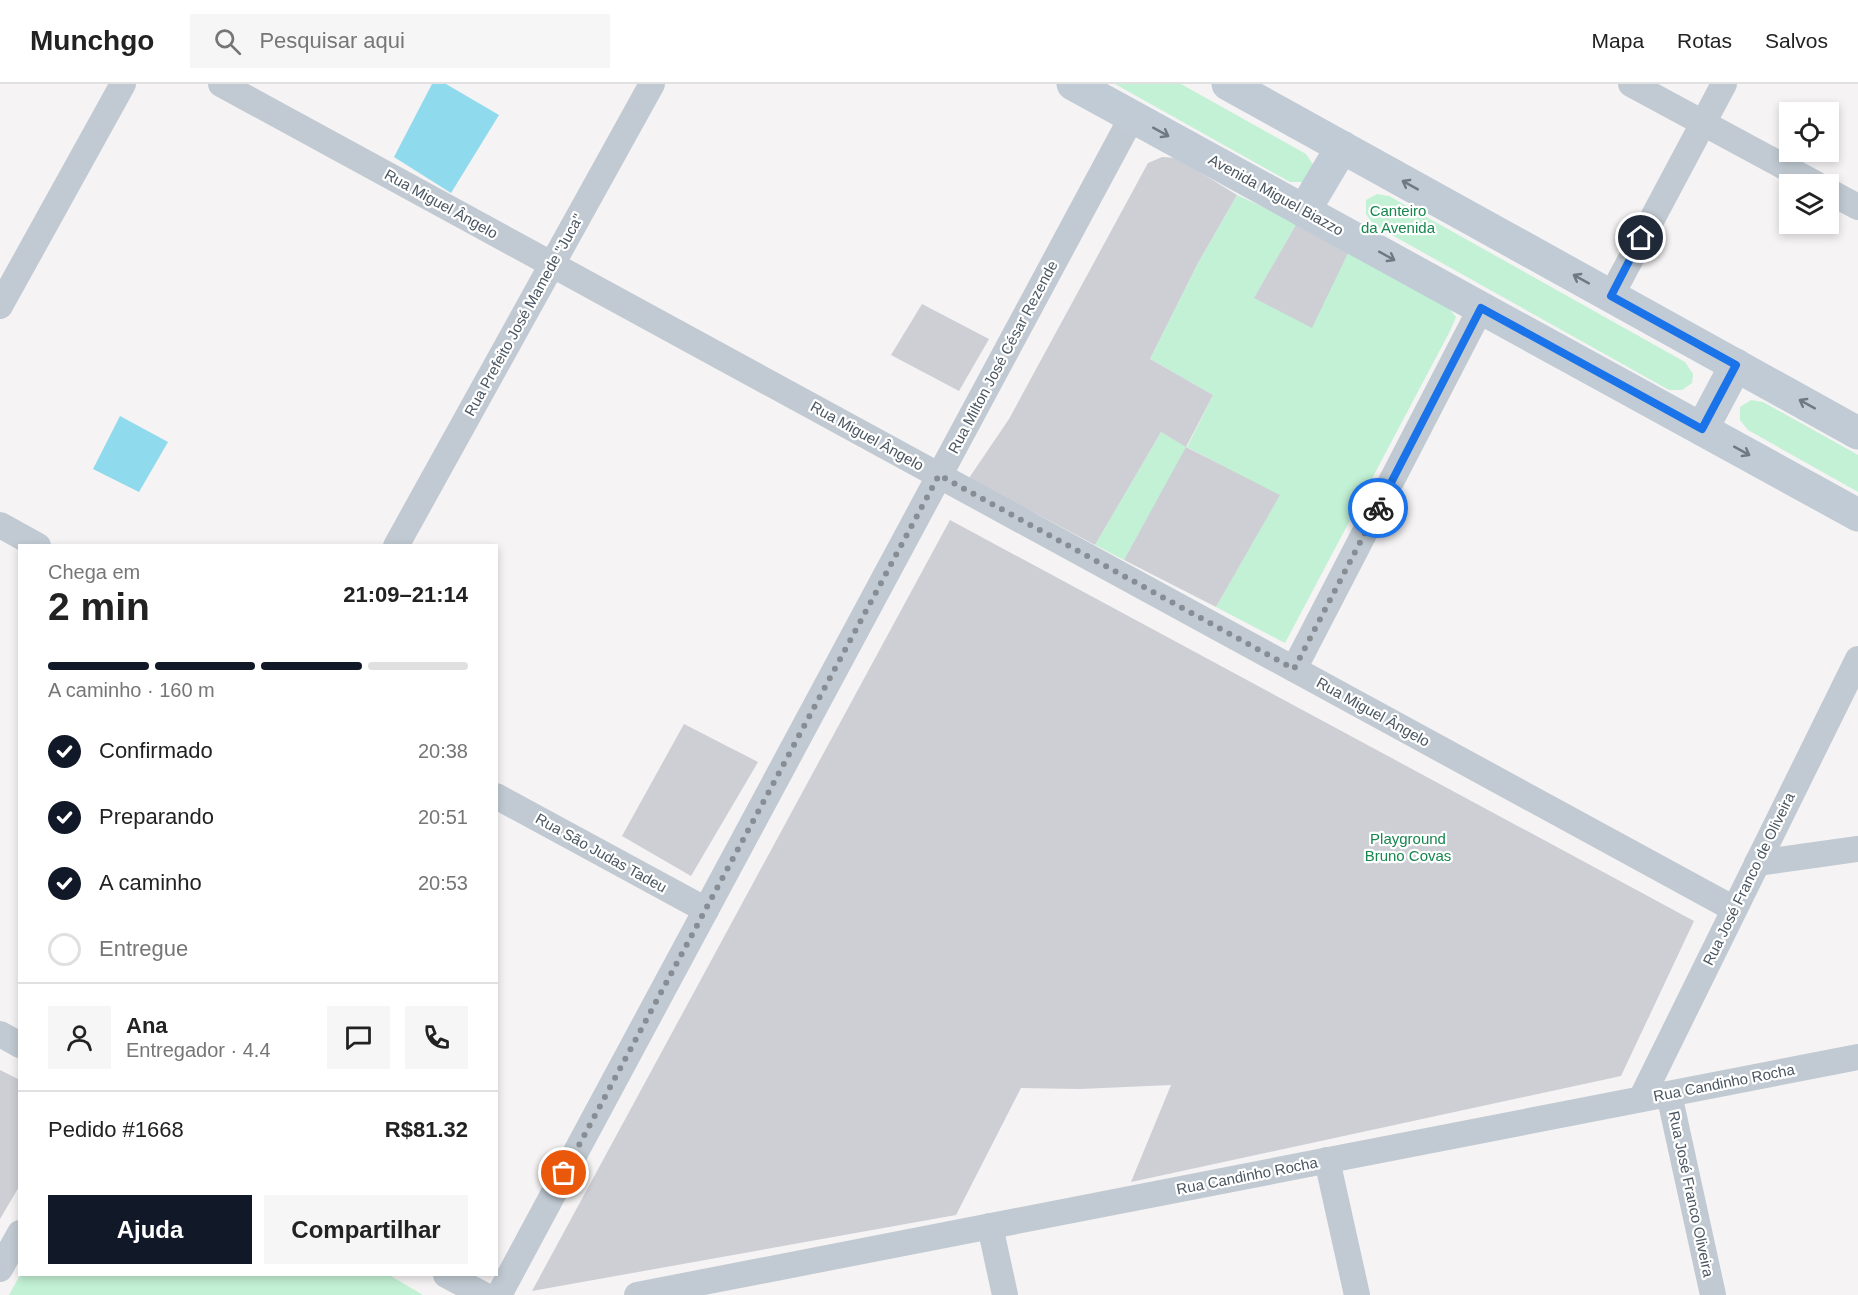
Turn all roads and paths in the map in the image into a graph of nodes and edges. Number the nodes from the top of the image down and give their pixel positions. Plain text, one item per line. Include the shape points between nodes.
1 (123, 84) edge
2 (221, 84) edge
3 (652, 84) edge
4 (1073, 84) edge
5 (1228, 84) edge
6 (1631, 84) edge
7 (1724, 84) edge
8 (1132, 117) junction
9 (1703, 123) junction
10 (1342, 147) junction
11 (1797, 174) edge
12 (1839, 197) edge
13 (1858, 207) edge
14 (1304, 211) junction
15 (552, 265) junction
16 (1611, 296) junction
17 (0, 306) edge
18 (1481, 308) junction
19 (1736, 365) junction
20 (1702, 429) junction
21 (1858, 433) edge
22 (939, 475) junction
23 (1858, 515) edge
24 (0, 525) edge
25 (34, 544) edge
26 (397, 544) edge
27 (1858, 659) edge
28 (1294, 669) junction
29 (498, 797) edge
30 (1858, 849) edge
31 (1757, 863) junction
32 (1734, 909) junction
33 (706, 910) junction
34 (0, 1034) edge
35 (18, 1043) edge
36 (1858, 1057) edge
37 (1669, 1094) junction
38 (1641, 1099) junction
39 (1327, 1160) junction
40 (990, 1227) junction
41 (18, 1237) edge
42 (0, 1269) edge
43 (448, 1276) edge
44 (649, 1294) edge
45 (484, 1295) edge
46 (499, 1295) edge
47 (1005, 1295) edge
48 (1357, 1295) edge
49 (1713, 1295) edge

1 - 17 street
2 - 15 street, Rua Miguel Ângelo
3 - 15 street, Rua Prefeito José Mamede "Juca"
4 - 8 street, Avenida Miguel Biazzo
5 - 10 street
6 - 9 street
7 - 9 street
8 -> 14 street, Avenida Miguel Biazzo
8 - 22 street, Rua Milton José César Rezende
9 - 11 street
9 - 16 street
10 - 14 street
16 -> 10 street
12 - 13 street
14 -> 18 street, Avenida Miguel Biazzo
15 - 22 street, Rua Miguel Ângelo
15 - 26 street, Rua Prefeito José Mamede "Juca"
16 - 19 street
18 - 20 street, Avenida Miguel Biazzo
18 - 28 street
19 - 20 street
21 -> 19 street
20 -> 23 street, Avenida Miguel Biazzo
22 - 28 street, Rua Miguel Ângelo
22 - 33 street, Rua Milton José César Rezende
24 - 25 street
27 - 31 street, Rua José Franco de Oliveira
28 - 32 street, Rua Miguel Ângelo
29 - 33 street, Rua São Judas Tadeu
30 - 31 street
31 - 32 street, Rua José Franco de Oliveira
32 - 38 street, Rua José Franco de Oliveira
33 - 46 street, Rua Milton José César Rezende
34 - 35 street
36 - 37 street, Rua Candinho Rocha
37 - 38 street, Rua Candinho Rocha
37 - 49 street, Rua José Franco Oliveira
38 - 39 street, Rua Candinho Rocha
39 - 40 street, Rua Candinho Rocha
39 - 48 street
40 - 44 street, Rua Candinho Rocha
40 - 47 street
41 - 42 street
43 - 45 street

